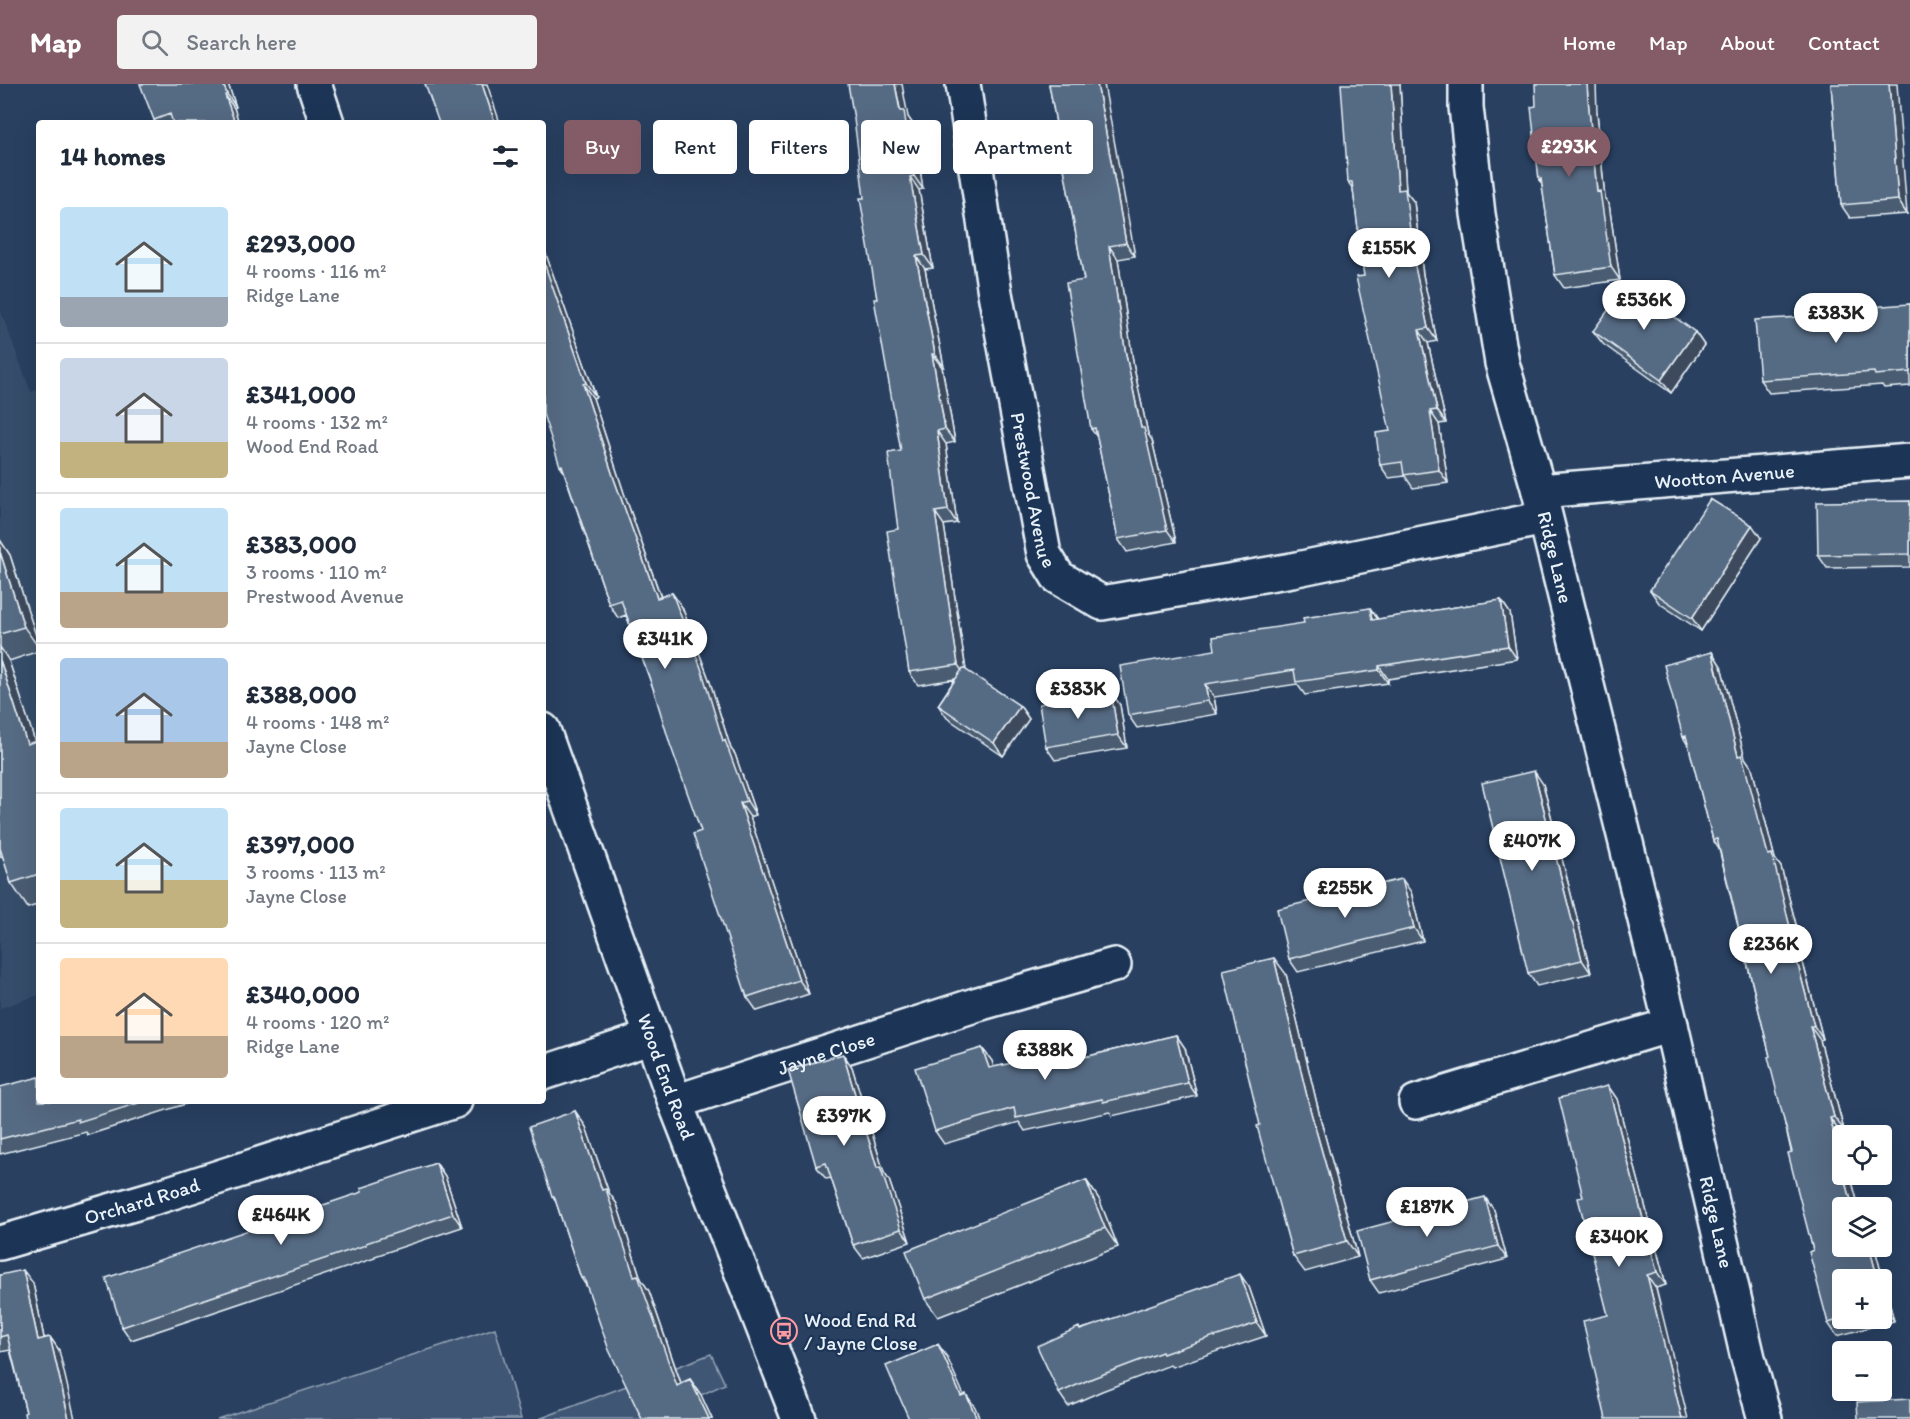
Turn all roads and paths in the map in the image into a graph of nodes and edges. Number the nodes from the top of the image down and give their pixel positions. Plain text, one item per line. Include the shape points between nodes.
1 (314, 84) edge
2 (963, 84) edge
3 (1466, 84) edge
4 (326, 120) edge
5 (1910, 461) edge
6 (1542, 505) junction
7 (546, 738) edge
8 (1114, 965) dead end
9 (1671, 1025) junction
10 (652, 1037) junction
11 (546, 1071) edge
12 (675, 1102) junction
13 (1416, 1102) dead end
14 (446, 1104) edge
15 (0, 1243) edge
16 (799, 1419) edge
17 (1766, 1419) edge

1 - 4 street
2 - 6 street, Prestwood Avenue via 995,293 1044,554 1058,577 1101,603 1292,570
3 - 6 street, Ridge Lane via 1478,213 1502,363
5 - 6 street, Wootton Avenue
6 - 9 street, Ridge Lane
7 - 10 street, Wood End Road
8 - 12 street, Jayne Close via 978,1004
9 - 13 street
9 - 17 street, Ridge Lane via 1748,1358
10 - 11 street
10 - 12 street, Wood End Road
12 - 16 street, Wood End Road
14 - 15 street, Orchard Road

